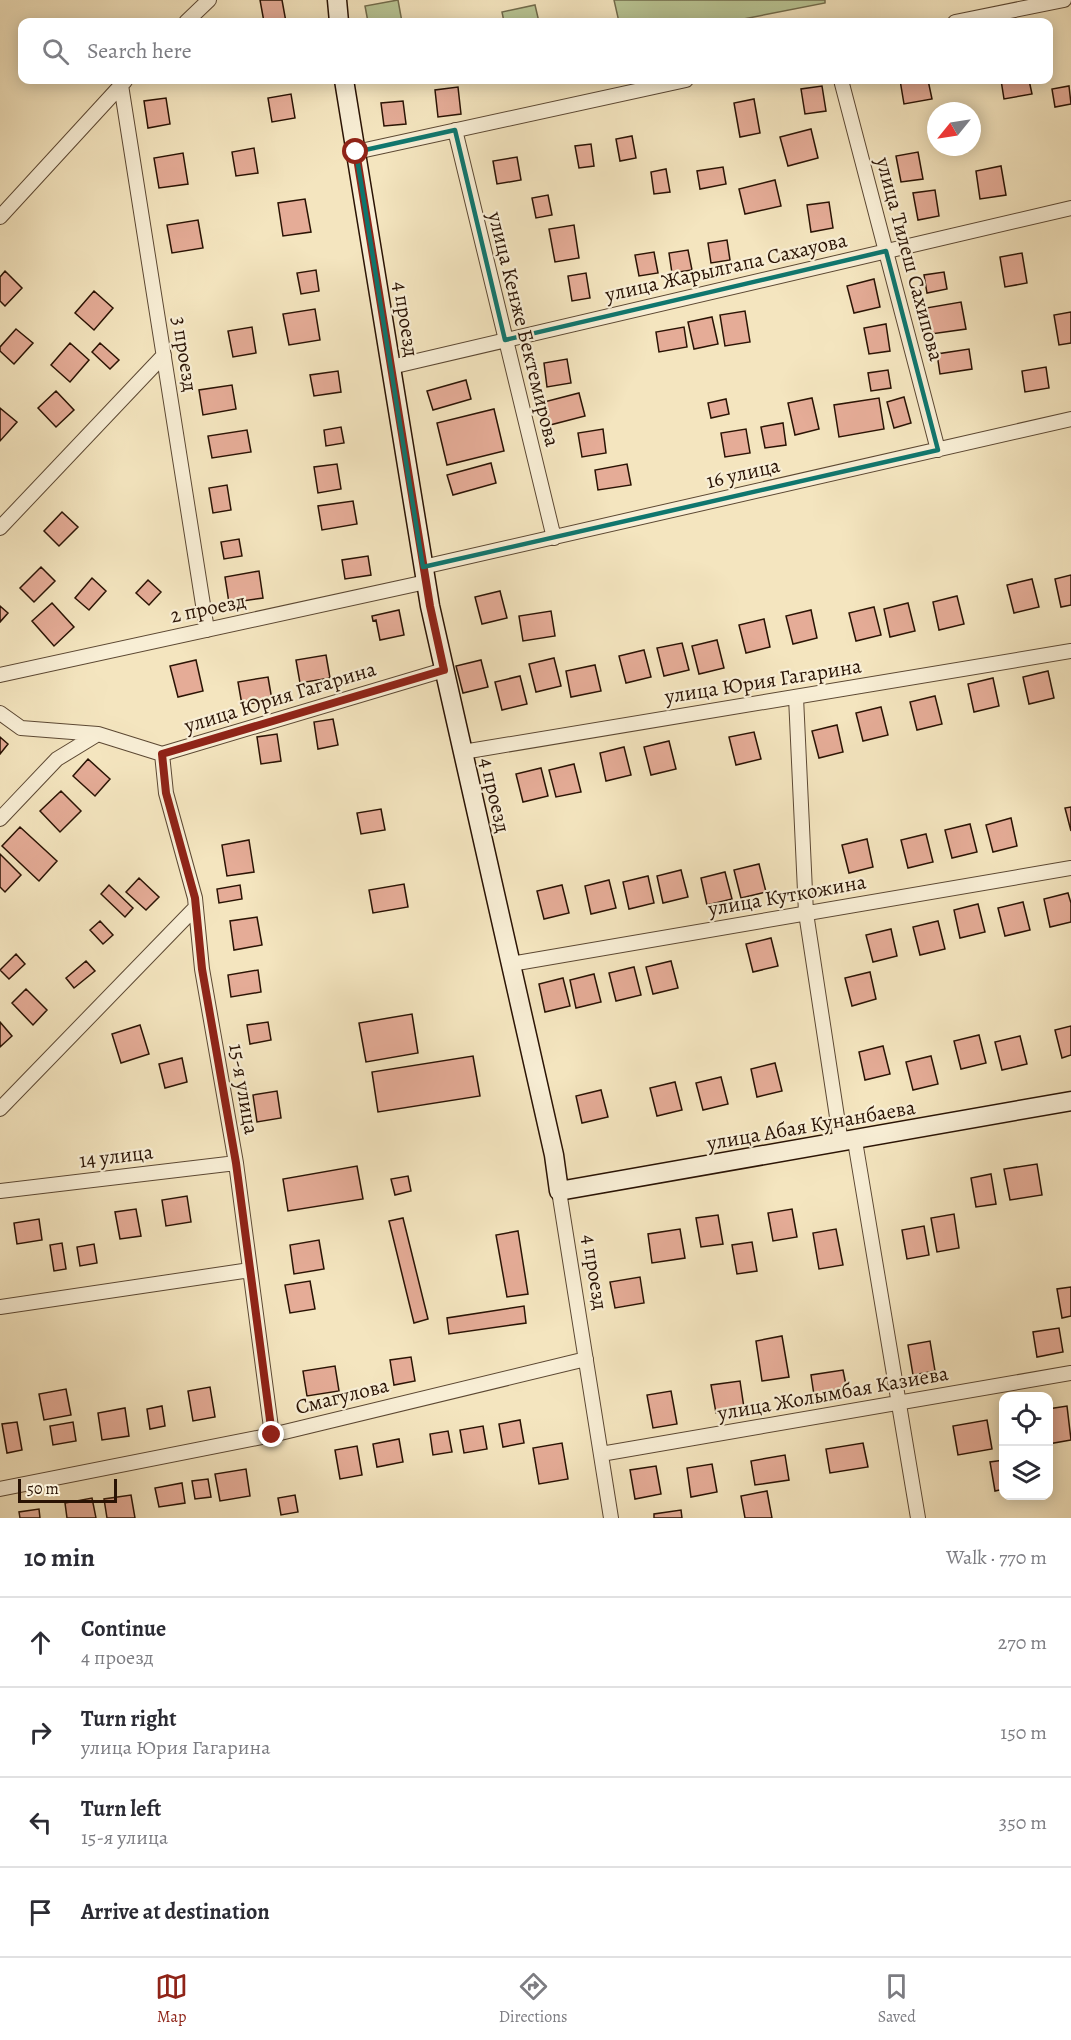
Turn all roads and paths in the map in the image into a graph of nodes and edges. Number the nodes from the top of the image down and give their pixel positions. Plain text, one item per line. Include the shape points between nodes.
1 (209, 0) edge
2 (337, 0) edge
3 (1064, 0) edge
4 (190, 18) edge
5 (339, 18) edge
6 (975, 18) edge
7 (122, 84) edge
8 (124, 84) edge
9 (345, 84) edge
10 (667, 84) edge
11 (843, 84) edge
12 (454, 130) junction
13 (356, 152) junction
14 (1071, 208) edge
15 (0, 217) edge
16 (886, 251) junction
17 (506, 340) junction
18 (164, 355) junction
19 (391, 367) junction
20 (1071, 419) edge
21 (938, 450) junction
22 (0, 528) edge
23 (554, 537) junction
24 (425, 575) junction
25 (207, 630) junction
26 (1071, 651) edge
27 (444, 670) junction
28 (0, 675) edge
29 (796, 697) junction
30 (0, 713) edge
31 (98, 734) junction
32 (463, 752) junction
33 (162, 754) junction
34 (0, 819) edge
35 (1071, 868) edge
36 (196, 907) junction
37 (806, 913) junction
38 (511, 964) junction
39 (1071, 1101) edge
40 (0, 1108) edge
41 (848, 1142) junction
42 (236, 1163) junction
43 (0, 1191) edge
44 (559, 1191) junction
45 (250, 1270) junction
46 (0, 1307) edge
47 (586, 1359) junction
48 (1071, 1372) edge
49 (899, 1404) junction
50 (272, 1435) junction
51 (601, 1454) junction
52 (0, 1489) edge
53 (611, 1518) edge
54 (918, 1518) edge

1 - 4 street
2 - 5 street
3 - 6 street
7 - 15 street
8 - 18 street, 3 проезд
9 - 13 street, 4 проезд
10 - 12 street
11 - 16 street, улица Тилеш Сахипова
12 - 13 street
12 - 17 street, улица Кенже Бектемирова
13 - 19 street, 4 проезд
14 - 16 street, улица Жарылгапа Сахауова
16 - 17 street, улица Жарылгапа Сахауова
16 - 21 street, улица Тилеш Сахипова
17 - 19 street, улица Жарылгапа Сахауова
17 - 23 street, улица Кенже Бектемирова
18 - 22 street
18 - 25 street, 3 проезд
19 - 24 street, 4 проезд
20 - 21 street, 16 улица
21 - 23 street, 16 улица
23 - 24 street, 16 улица
24 - 25 street, 2 проезд
24 - 27 street, 4 проезд
25 - 28 street, 2 проезд
26 - 29 street, улица Юрия Гагарина
27 - 32 street, 4 проезд
27 - 33 street, улица Юрия Гагарина
29 - 32 street, улица Юрия Гагарина
29 - 37 street
30 - 31 street via 21,728
31 - 33 street
31 - 34 street via 57,759
32 - 38 street, 4 проезд
33 - 36 street, 15-я улица via 166,793
35 - 37 street, улица Куткожина
36 - 40 street
36 - 42 street, 15-я улица via 202,969
37 - 38 street, улица Куткожина
37 - 41 street
38 - 44 street, 4 проезд
39 - 41 street, улица Абая Кунанбаева
41 - 44 street, улица Абая Кунанбаева
41 - 49 street
42 - 43 street, 14 улица
42 - 45 street, 15-я улица
44 - 47 street, 4 проезд
45 - 46 street
45 - 50 street, 15-я улица
47 - 50 street, Смагулова
47 - 51 street, 4 проезд
48 - 49 street, улица Жолымбая Казиева
49 - 51 street, улица Жолымбая Казиева
49 - 54 street
50 - 52 street, Смагулова
51 - 53 street, 4 проезд

